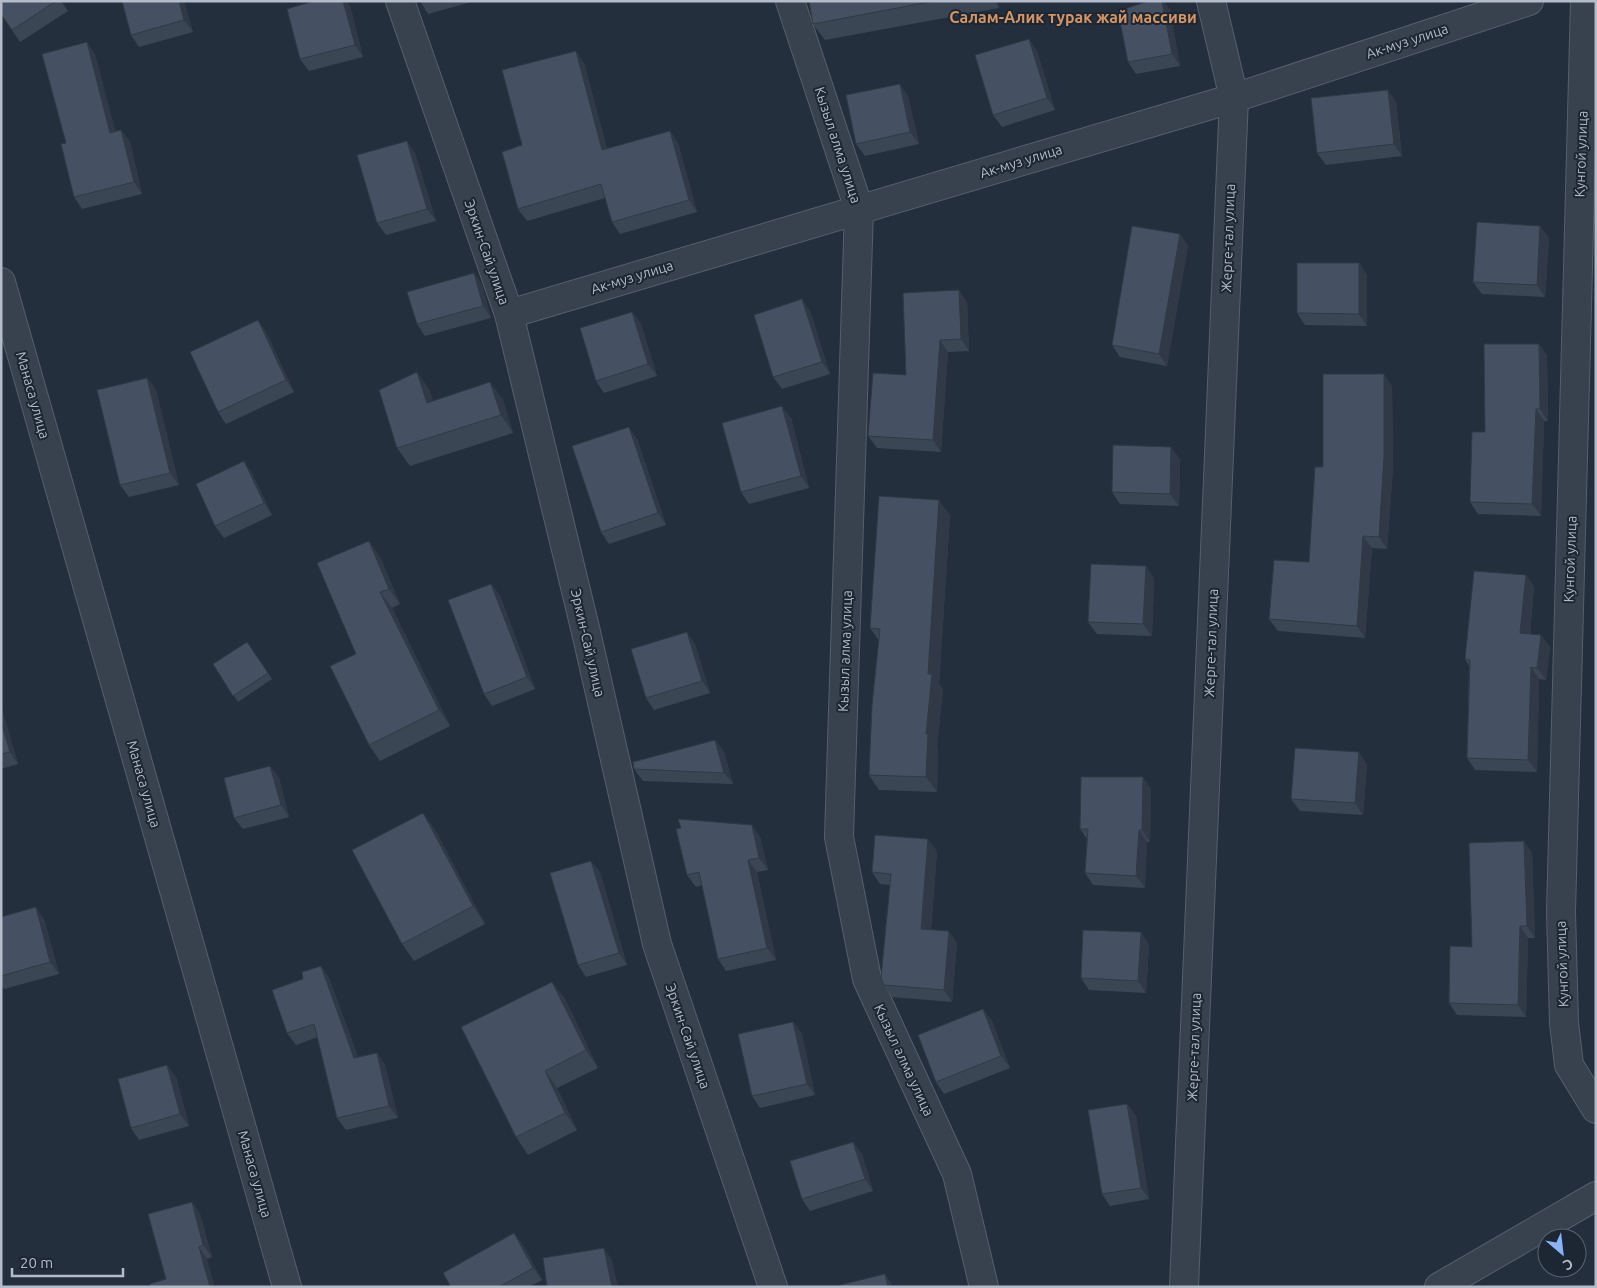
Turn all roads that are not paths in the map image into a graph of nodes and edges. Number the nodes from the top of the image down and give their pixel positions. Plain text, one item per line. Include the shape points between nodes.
1 (400, 1) edge
2 (790, 1) edge
3 (1211, 1) edge
4 (1530, 1) edge
5 (1585, 1) edge
6 (1234, 98) junction
7 (859, 209) junction
8 (1, 282) edge
9 (509, 314) junction
10 (1596, 1109) edge
11 (1596, 1196) edge
12 (287, 1287) edge
13 (773, 1287) edge
14 (984, 1287) edge
15 (1184, 1287) edge
16 (1439, 1287) edge

1 - 9 street, Эркин-Сай улица
2 - 7 street, Кызыл алма улица
3 - 6 street, Жерге-тал улица
4 - 6 street, Ак-муз улица
5 - 10 street, Кунгой улица via 1561,912 1564,1024 1569,1066
6 - 7 street, Ак-муз улица
6 - 15 street, Жерге-тал улица
7 - 9 street, Ак-муз улица
7 - 14 street, Кызыл алма улица via 839,837 867,980 957,1174
8 - 12 street, Манаса улица
9 - 13 street, Эркин-Сай улица via 657,944
11 - 16 street

